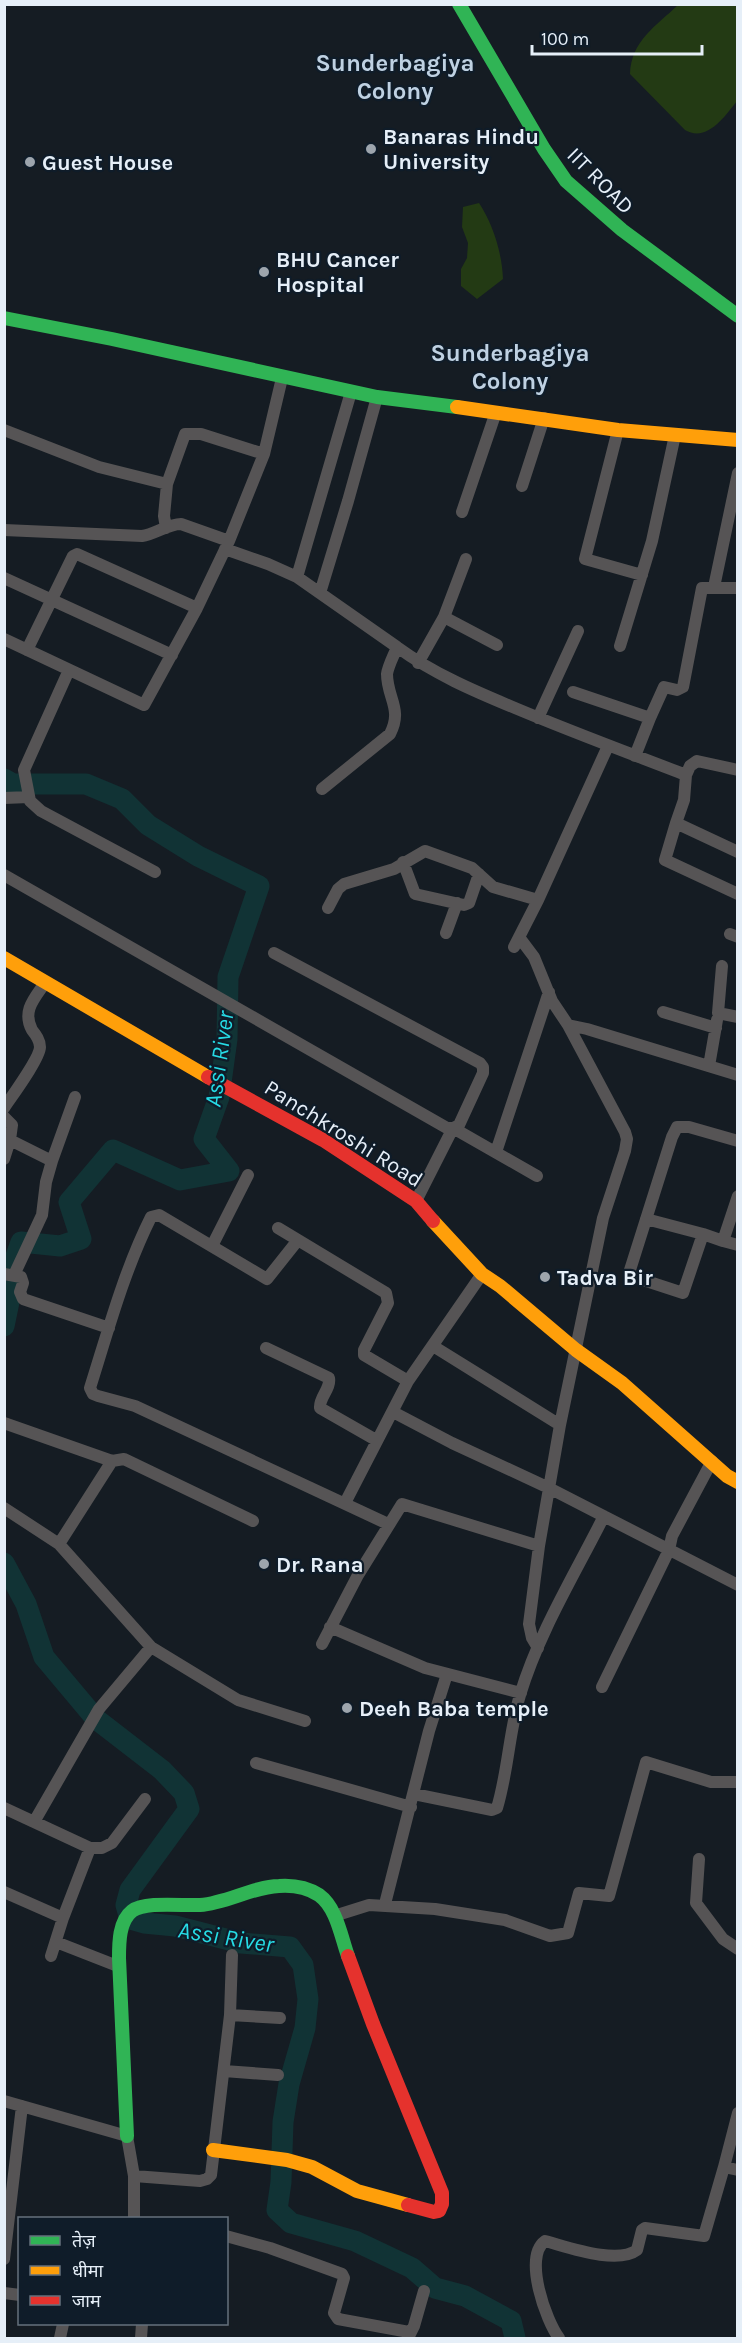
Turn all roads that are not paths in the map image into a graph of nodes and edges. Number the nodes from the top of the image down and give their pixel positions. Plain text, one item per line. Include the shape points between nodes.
1 (459, 4) edge
2 (738, 316) edge
3 (4, 318) edge
4 (282, 378) junction
5 (351, 392) junction
6 (377, 397) junction
7 (496, 412) junction
8 (543, 418) junction
9 (4, 430) edge
10 (618, 430) junction
11 (675, 435) junction
12 (738, 440) edge
13 (264, 454) junction
14 (738, 473) edge
15 (167, 484) junction
16 (522, 486) dead end
17 (462, 512) dead end
18 (166, 528) junction
19 (4, 530) edge
20 (227, 545) junction
21 (466, 559) dead end
22 (642, 575) junction
23 (297, 577) junction
24 (4, 578) edge
25 (714, 587) junction
26 (738, 588) edge
27 (320, 593) junction
28 (51, 601) junction
29 (197, 608) junction
30 (444, 617) junction
31 (578, 631) dead end
32 (4, 639) edge
33 (496, 645) dead end
34 (620, 646) dead end
35 (397, 647) junction
36 (27, 650) junction
37 (172, 655) junction
38 (418, 663) junction
39 (69, 670) junction
40 (573, 692) dead end
41 (538, 718) junction
42 (650, 718) junction
43 (608, 746) junction
44 (635, 756) junction
45 (737, 767) edge
46 (686, 775) junction
47 (322, 789) dead end
48 (29, 795) junction
49 (4, 798) edge
50 (676, 823) junction
51 (738, 852) edge
52 (403, 862) junction
53 (155, 872) dead end
54 (4, 874) edge
55 (479, 874) junction
56 (738, 894) edge
57 (538, 900) junction
58 (457, 903) junction
59 (328, 908) dead end
60 (446, 933) dead end
61 (274, 953) dead end
62 (4, 958) edge
63 (722, 966) dead end
64 (45, 983) junction
65 (549, 993) junction
66 (663, 1012) dead end
67 (718, 1013) junction
68 (738, 1017) edge
69 (568, 1025) junction
70 (716, 1028) junction
71 (709, 1066) junction
72 (738, 1075) edge
73 (75, 1097) dead end
74 (4, 1108) edge
75 (4, 1117) edge
76 (453, 1128) junction
77 (10, 1140) junction
78 (738, 1141) edge
79 (496, 1152) junction
80 (4, 1159) edge
81 (52, 1161) junction
82 (249, 1175) dead end
83 (537, 1176) dead end
84 (738, 1196) edge
85 (416, 1201) junction
86 (646, 1219) junction
87 (278, 1228) dead end
88 (703, 1234) junction
89 (298, 1240) junction
90 (723, 1240) junction
91 (738, 1245) edge
92 (212, 1246) junction
93 (482, 1274) junction
94 (10, 1275) edge
95 (108, 1328) junction
96 (433, 1346) junction
97 (266, 1348) dead end
98 (576, 1350) junction
99 (408, 1381) junction
100 (393, 1412) junction
101 (4, 1423) edge
102 (560, 1425) junction
103 (376, 1440) junction
104 (112, 1461) junction
105 (712, 1461) junction
106 (738, 1482) edge
107 (549, 1488) junction
108 (345, 1503) junction
109 (4, 1508) edge
110 (604, 1516) junction
111 (253, 1521) dead end
112 (388, 1524) junction
113 (59, 1544) junction
114 (539, 1546) junction
115 (669, 1550) junction
116 (738, 1585) edge
117 (330, 1627) junction
118 (322, 1644) dead end
119 (151, 1647) junction
120 (538, 1648) junction
121 (447, 1674) junction
122 (603, 1687) dead end
123 (521, 1693) junction
124 (305, 1721) dead end
125 (256, 1763) dead end
126 (738, 1782) edge
127 (414, 1794) junction
128 (145, 1799) dead end
129 (411, 1807) junction
130 (4, 1808) edge
131 (34, 1822) junction
132 (90, 1848) junction
133 (699, 1859) dead end
134 (4, 1892) edge
135 (386, 1900) dead end
136 (334, 1916) junction
137 (63, 1918) junction
138 (56, 1942) junction
139 (738, 1949) edge
140 (232, 1955) dead end
141 (51, 1956) dead end
142 (120, 1967) junction
143 (230, 2015) junction
144 (280, 2018) dead end
145 (224, 2071) junction
146 (278, 2075) dead end
147 (4, 2101) edge
148 (22, 2106) junction
149 (738, 2113) edge
150 (127, 2136) junction
151 (213, 2150) junction
152 (724, 2168) junction
153 (738, 2170) edge
154 (134, 2176) junction
155 (134, 2217) edge
156 (228, 2237) edge
157 (4, 2259) edge
158 (424, 2291) dead end
159 (409, 2336) edge
160 (559, 2338) edge

1 - 2 street, IIT ROAD via 543,149 566,181 622,230
3 - 4 street
4 - 5 street
4 - 13 street
5 - 6 street
5 - 23 street
6 - 7 street
6 - 27 street
7 - 8 street
7 - 17 street
8 - 10 street
8 - 16 street
9 - 15 street via 99,467
10 - 11 street
10 - 22 street via 585,560
11 - 12 street
11 - 22 street
13 - 15 street via 201,434 185,434
13 - 20 street
14 - 25 street
15 - 18 street
18 - 19 street via 142,536
18 - 20 street via 181,524
20 - 23 street
20 - 29 street
21 - 30 street
22 - 34 street
23 - 27 street
24 - 28 street
25 - 26 street
25 - 42 street via 705,586 701,592 683,687 664,687
27 - 35 street
28 - 29 street via 77,554
28 - 36 street
28 - 37 street
29 - 37 street
30 - 33 street
30 - 38 street
31 - 41 street
32 - 36 street
35 - 38 street
35 - 47 street via 387,672 396,715 390,734
36 - 39 street
37 - 39 street via 144,705
38 - 41 street
39 - 48 street via 25,765
40 - 42 street
41 - 43 street
42 - 44 street
43 - 44 street
43 - 57 street
44 - 46 street
45 - 46 street via 697,761
46 - 50 street via 684,800
48 - 49 street
48 - 53 street via 41,811
50 - 51 street
50 - 56 street via 665,860
52 - 55 street via 425,851
52 - 58 street via 415,894
52 - 59 street via 344,884
54 - 76 street
55 - 57 street via 493,887
55 - 58 street via 469,903
57 - 65 street via 517,942 534,957
58 - 60 street
61 - 76 street via 480,1063 483,1073 459,1125
62 - 64 street, Panchkroshi Road
63 - 67 street
64 - 74 street via 27,1014 39,1041 39,1054
64 - 85 street, Panchkroshi Road via 323,1140
65 - 69 street
65 - 79 street
66 - 70 street
67 - 68 street
67 - 70 street
69 - 71 street
69 - 98 street via 627,1139 603,1218
70 - 71 street
71 - 72 street
73 - 81 street
75 - 77 street via 12,1125
76 - 79 street
76 - 85 street
77 - 80 street
77 - 81 street
78 - 86 street via 677,1127
79 - 83 street
81 - 94 street via 42,1215
82 - 92 street
84 - 90 street
85 - 93 street, Panchkroshi Road
86 - 88 street
86 - 88 street via 631,1276 677,1293 685,1290
87 - 89 street
88 - 90 street
89 - 92 street via 267,1279
89 - 99 street via 386,1293 388,1303 364,1355
90 - 91 street
92 - 95 street via 159,1215 151,1218
93 - 96 street
93 - 98 street, Panchkroshi Road
94 - 95 street via 23,1280 23,1299
95 - 108 street via 90,1388 93,1394 135,1406
96 - 99 street
96 - 102 street
97 - 103 street via 329,1378 320,1408
98 - 102 street
98 - 105 street, Panchkroshi Road via 622,1383
99 - 100 street
100 - 103 street
100 - 107 street
101 - 104 street
102 - 107 street
103 - 108 street
104 - 111 street via 124,1459
104 - 113 street
105 - 106 street, Panchkroshi Road
105 - 115 street via 672,1536
107 - 110 street
107 - 114 street
108 - 112 street
109 - 113 street
110 - 115 street
110 - 120 street
112 - 114 street via 405,1503
112 - 117 street
113 - 119 street
114 - 120 street via 529,1624
115 - 116 street
115 - 122 street
117 - 118 street
117 - 121 street
119 - 124 street via 238,1700
119 - 131 street via 99,1709
120 - 123 street
121 - 123 street
121 - 127 street
123 - 127 street via 497,1808
125 - 129 street
126 - 136 street via 711,1782 646,1762 609,1896 579,1893 568,1933 550,1936 505,1920 435,1909 369,1905
127 - 129 street
128 - 132 street via 112,1843
129 - 135 street
130 - 131 street
131 - 132 street
132 - 137 street
133 - 139 street via 696,1903 723,1939
134 - 137 street
136 - 142 street via 321,1896 281,1886 218,1902 141,1906 129,1913 122,1930
136 - 151 street via 373,2024 438,2181 442,2206 434,2212 357,2191 312,2167 281,2158
137 - 138 street
138 - 141 street
138 - 142 street
140 - 143 street
142 - 150 street
143 - 144 street
143 - 145 street
145 - 146 street
145 - 151 street
147 - 148 street
148 - 150 street
148 - 157 street
149 - 152 street
150 - 154 street
151 - 154 street via 211,2175 207,2179
152 - 153 street
152 - 160 street via 704,2235 645,2228 637,2250 624,2257 542,2243 537,2281 549,2323
154 - 155 street
156 - 159 street via 342,2274 334,2313 338,2319
158 - 159 street

